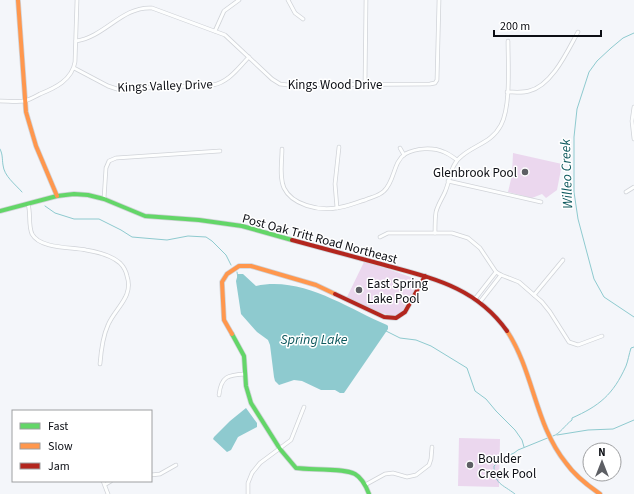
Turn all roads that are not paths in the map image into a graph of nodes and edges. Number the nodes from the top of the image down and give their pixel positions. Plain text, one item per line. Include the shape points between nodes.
1 (18, 0) edge
2 (78, 0) edge
3 (239, 0) edge
4 (288, 0) edge
5 (366, 0) edge
6 (438, 0) edge
7 (303, 19) dead end
8 (215, 31) junction
9 (578, 32) dead end
10 (76, 41) junction
11 (508, 41) dead end
12 (249, 57) junction
13 (74, 68) junction
14 (435, 82) junction
15 (365, 85) junction
16 (439, 86) dead end
17 (507, 92) junction
18 (0, 101) edge
19 (25, 101) junction
20 (634, 107) edge
21 (634, 139) edge
22 (339, 147) dead end
23 (400, 148) dead end
24 (282, 149) dead end
25 (220, 151) dead end
26 (404, 155) junction
27 (106, 157) dead end
28 (457, 160) junction
29 (109, 161) junction
30 (448, 181) junction
31 (634, 187) edge
32 (626, 192) dead end
33 (57, 196) junction
34 (104, 199) junction
35 (541, 202) dead end
36 (28, 204) junction
37 (337, 208) junction
38 (0, 211) edge
39 (435, 233) junction
40 (380, 236) dead end
41 (563, 260) dead end
42 (496, 272) junction
43 (501, 275) junction
44 (425, 276) junction
45 (534, 295) junction
46 (475, 299) junction
47 (480, 302) junction
48 (602, 336) dead end
49 (100, 364) dead end
50 (245, 374) junction
51 (219, 395) dead end
52 (304, 407) dead end
53 (432, 447) dead end
54 (280, 449) junction
55 (176, 466) dead end
56 (152, 475) edge
57 (104, 482) edge
58 (365, 485) junction
59 (108, 494) edge
60 (248, 494) edge
61 (369, 494) edge
62 (600, 494) edge

1 - 19 street
2 - 10 street
3 - 8 street via 224,11
4 - 7 street via 295,13
5 - 15 street
6 - 14 street via 438,76
8 - 10 street, Kings Wood Drive via 158,10 145,8 133,10 98,34
8 - 12 street, Kings Wood Drive via 225,35
9 - 17 street via 563,61 547,80 531,91
10 - 13 street
11 - 17 street
12 - 13 street, Kings Valley Drive via 224,82 213,85 118,89
12 - 15 street, Kings Wood Drive via 280,84
13 - 19 street via 61,84
14 - 15 street, Kings Wood Drive
14 - 16 street
17 - 28 street via 507,110 498,131 486,142
18 - 19 street
19 - 33 street via 32,136
20 - 21 street
22 - 37 street via 335,184
23 - 26 street
24 - 37 street via 282,181 291,198 314,207
25 - 29 street via 116,158
26 - 28 street via 417,150 436,150 446,152
26 - 37 street via 389,185 381,194
27 - 29 street
28 - 30 street
29 - 34 street via 106,168
30 - 35 street
30 - 39 street via 436,212
31 - 32 street
33 - 34 street, Post Oak Tritt Road Northeast via 82,194
33 - 36 street, Post Oak Tritt Road Northeast
34 - 44 street, Post Oak Tritt Road Northeast via 145,216 242,226
36 - 38 street, Post Oak Tritt Road Northeast
36 - 49 street via 31,229 36,238 43,243 103,254 116,260 124,268 129,280 129,290 108,325
39 - 40 street via 388,233
39 - 42 street via 458,234 472,240
41 - 45 street
42 - 43 street
42 - 46 street
43 - 45 street via 516,280
43 - 47 street
44 - 46 street, Post Oak Tritt Road Northeast via 455,287
44 - 50 street via 402,316 389,318 309,283 251,266 240,266 225,276 221,290 224,320 244,356
45 - 48 street via 550,312 569,342 578,345
46 - 47 street, Post Oak Tritt Road Northeast
47 - 62 street, Post Oak Tritt Road Northeast via 502,325 515,344 549,437 558,454 568,468
50 - 51 street via 233,374 225,378 220,384
50 - 54 street via 253,408
52 - 54 street via 293,437
53 - 58 street via 427,468 416,475 407,477 393,473 385,474
54 - 58 street via 298,469 350,472 359,476
54 - 60 street via 255,468 249,479
55 - 56 street
57 - 59 street
58 - 61 street

